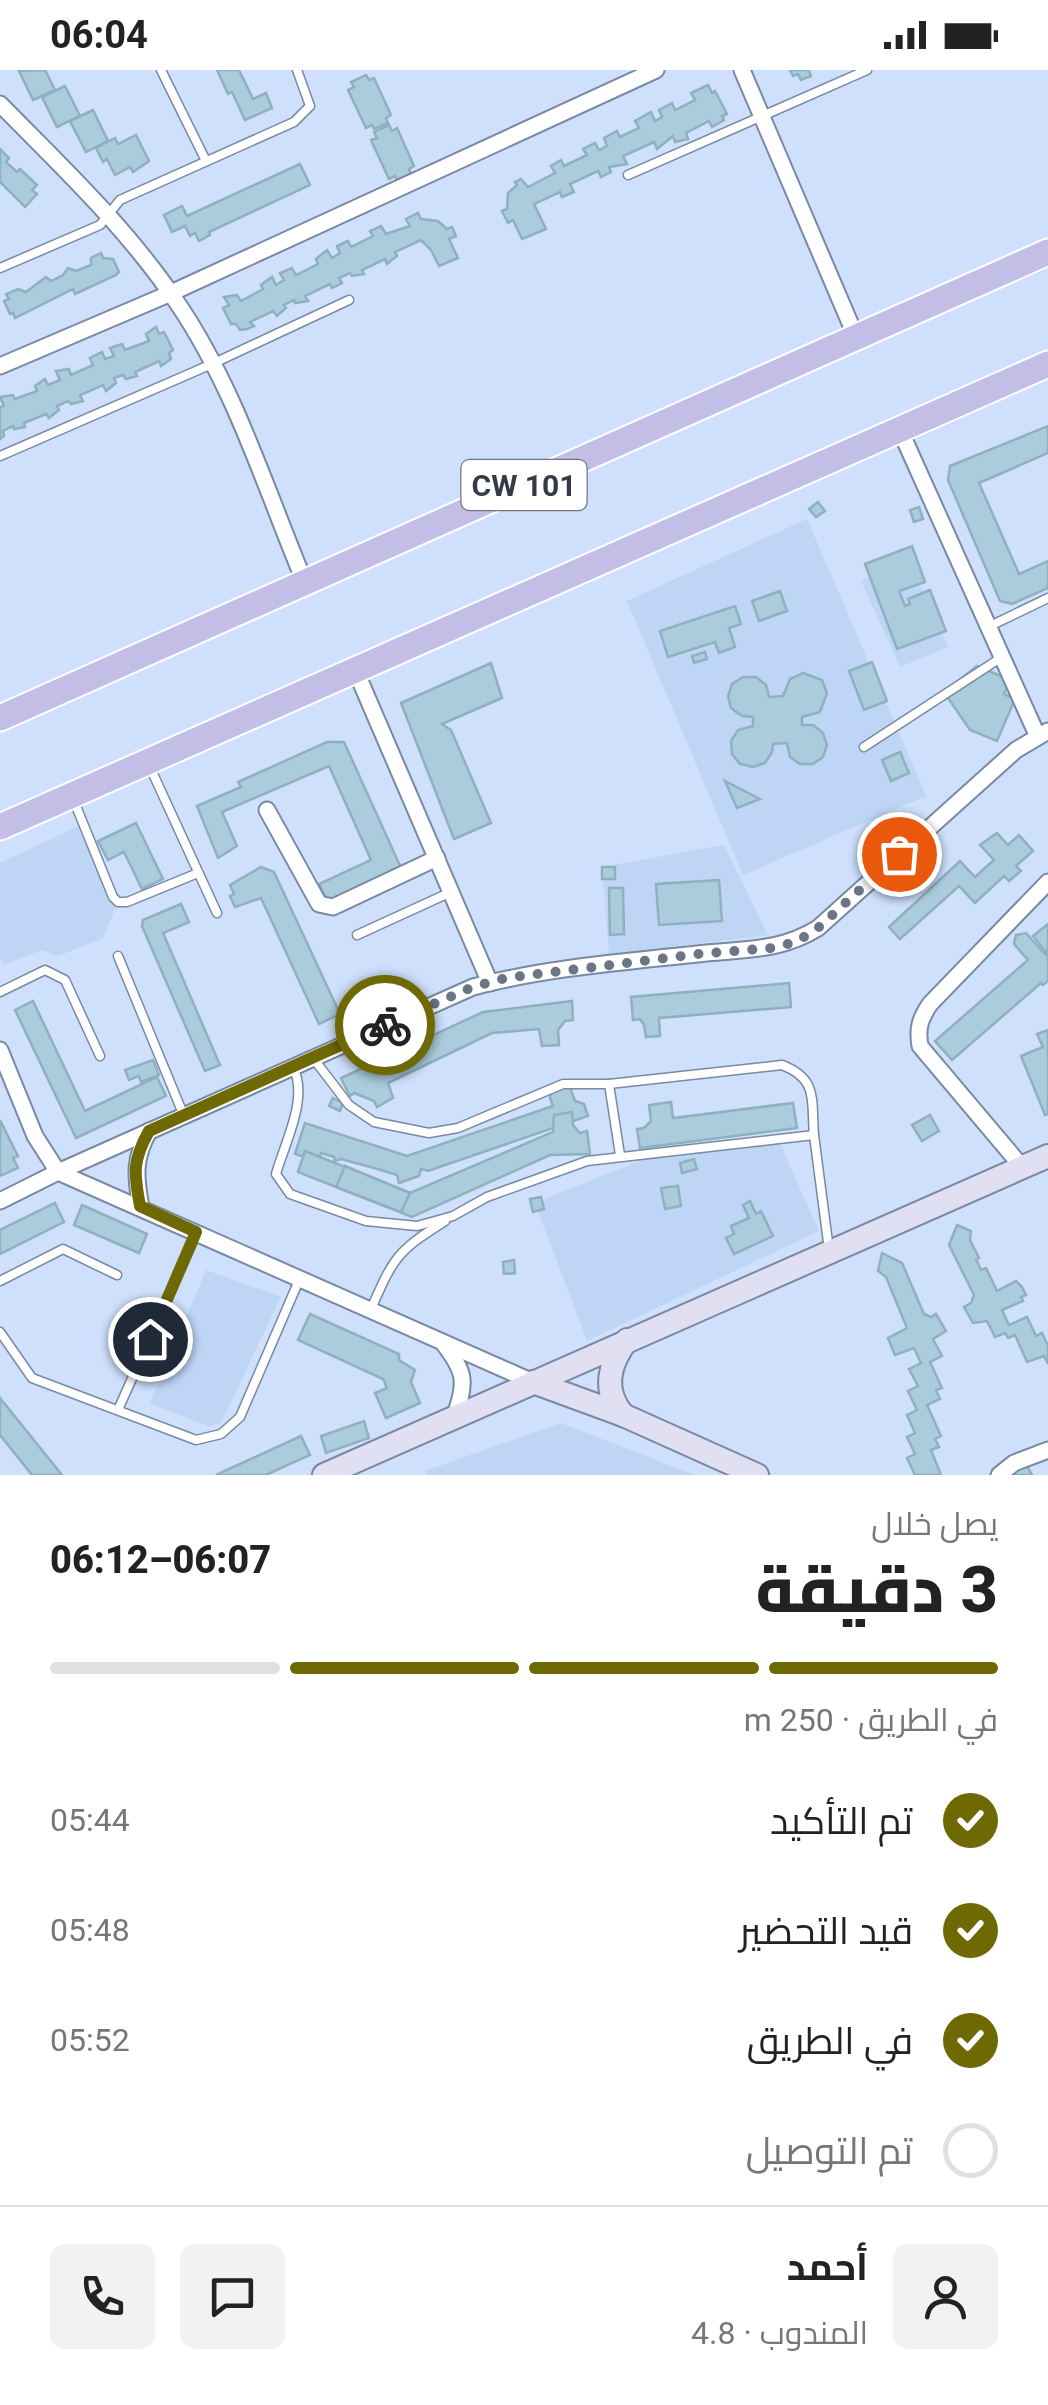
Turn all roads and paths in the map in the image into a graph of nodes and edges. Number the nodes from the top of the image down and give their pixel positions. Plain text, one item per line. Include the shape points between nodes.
1 (161, 70) edge
2 (297, 70) edge
3 (656, 70) edge
4 (742, 70) edge
5 (867, 70) edge
6 (0, 104) edge
7 (762, 116) junction
8 (206, 160) junction
9 (628, 175) dead end
10 (108, 214) junction
11 (1048, 252) edge
12 (0, 268) edge
13 (171, 293) junction
14 (349, 300) dead end
15 (856, 337) junction
16 (212, 364) junction
17 (1048, 364) edge
18 (0, 366) edge
19 (900, 430) junction
20 (0, 456) edge
21 (305, 583) junction
22 (1048, 598) edge
23 (988, 627) junction
24 (1002, 657) junction
25 (355, 668) junction
26 (0, 718) edge
27 (1043, 734) edge
28 (864, 747) dead end
29 (147, 761) junction
30 (72, 797) junction
31 (267, 810) dead end
32 (0, 828) edge
33 (437, 858) junction
34 (198, 873) junction
35 (1048, 882) edge
36 (452, 892) junction
37 (217, 914) dead end
38 (357, 935) dead end
39 (118, 956) dead end
40 (490, 982) junction
41 (0, 992) edge
42 (0, 1050) edge
43 (100, 1056) dead end
44 (313, 1058) junction
45 (293, 1067) junction
46 (609, 1084) junction
47 (184, 1116) junction
48 (149, 1131) junction
49 (814, 1135) junction
50 (620, 1155) junction
51 (1048, 1156) edge
52 (1022, 1168) junction
53 (58, 1172) junction
54 (0, 1201) edge
55 (140, 1206) junction
56 (452, 1216) junction
57 (196, 1232) junction
58 (829, 1252) junction
59 (118, 1274) dead end
60 (300, 1278) junction
61 (0, 1281) edge
62 (371, 1309) junction
63 (0, 1332) edge
64 (441, 1340) junction
65 (627, 1340) junction
66 (533, 1382) junction
67 (118, 1410) junction
68 (455, 1416) junction
69 (622, 1416) junction
70 (1048, 1450) edge
71 (324, 1475) edge
72 (757, 1475) edge
73 (999, 1475) edge

1 - 8 lane
2 - 8 lane via 310,106 303,116
3 - 13 street
4 - 7 street
5 - 7 lane
6 - 10 street
7 - 9 lane
7 - 15 street
8 - 10 lane via 120,200
10 - 12 lane via 100,226
10 - 13 street
11 - 15 main road, CW 101
13 - 16 street
13 - 18 street
14 - 16 lane
15 - 21 main road, CW 101
16 - 20 lane
16 - 21 street
17 - 19 main road
19 - 23 street
19 - 25 main road
21 - 26 main road, CW 101
22 - 23 lane
23 - 24 street
24 - 27 street
24 - 28 lane
25 - 29 main road
25 - 33 street
27 - 40 street via 992,770 796,942
29 - 30 main road
29 - 34 lane
30 - 32 main road
30 - 34 lane via 118,902
31 - 33 street via 325,906
33 - 36 street
34 - 37 lane
35 - 52 street via 930,1004 918,1033 920,1046
36 - 38 lane
36 - 40 street
39 - 47 lane
40 - 44 street
41 - 43 lane via 45,970 56,974 65,980
42 - 53 street via 35,1136
44 - 45 street
44 - 46 lane via 349,1105 374,1122 429,1133 458,1128 563,1084
45 - 47 street
45 - 56 lane via 299,1095 276,1174 290,1194 366,1221 417,1226
46 - 49 lane via 782,1065 810,1084
46 - 50 lane
47 - 48 street
48 - 53 street
48 - 55 street via 134,1172
49 - 50 lane
49 - 58 lane
50 - 56 lane via 536,1178
51 - 52 street
52 - 58 street
53 - 54 street
53 - 55 street
55 - 57 street
56 - 62 lane via 392,1260
57 - 60 street
57 - 67 lane
58 - 65 street
59 - 61 lane via 63,1249
60 - 62 street
60 - 67 lane via 240,1417 221,1434 196,1440
62 - 64 street
63 - 67 lane via 32,1378
64 - 66 street
64 - 68 street via 463,1374
65 - 66 street
65 - 69 street via 613,1359 610,1378
66 - 68 street
66 - 69 street
68 - 71 street
69 - 72 street
70 - 73 street

